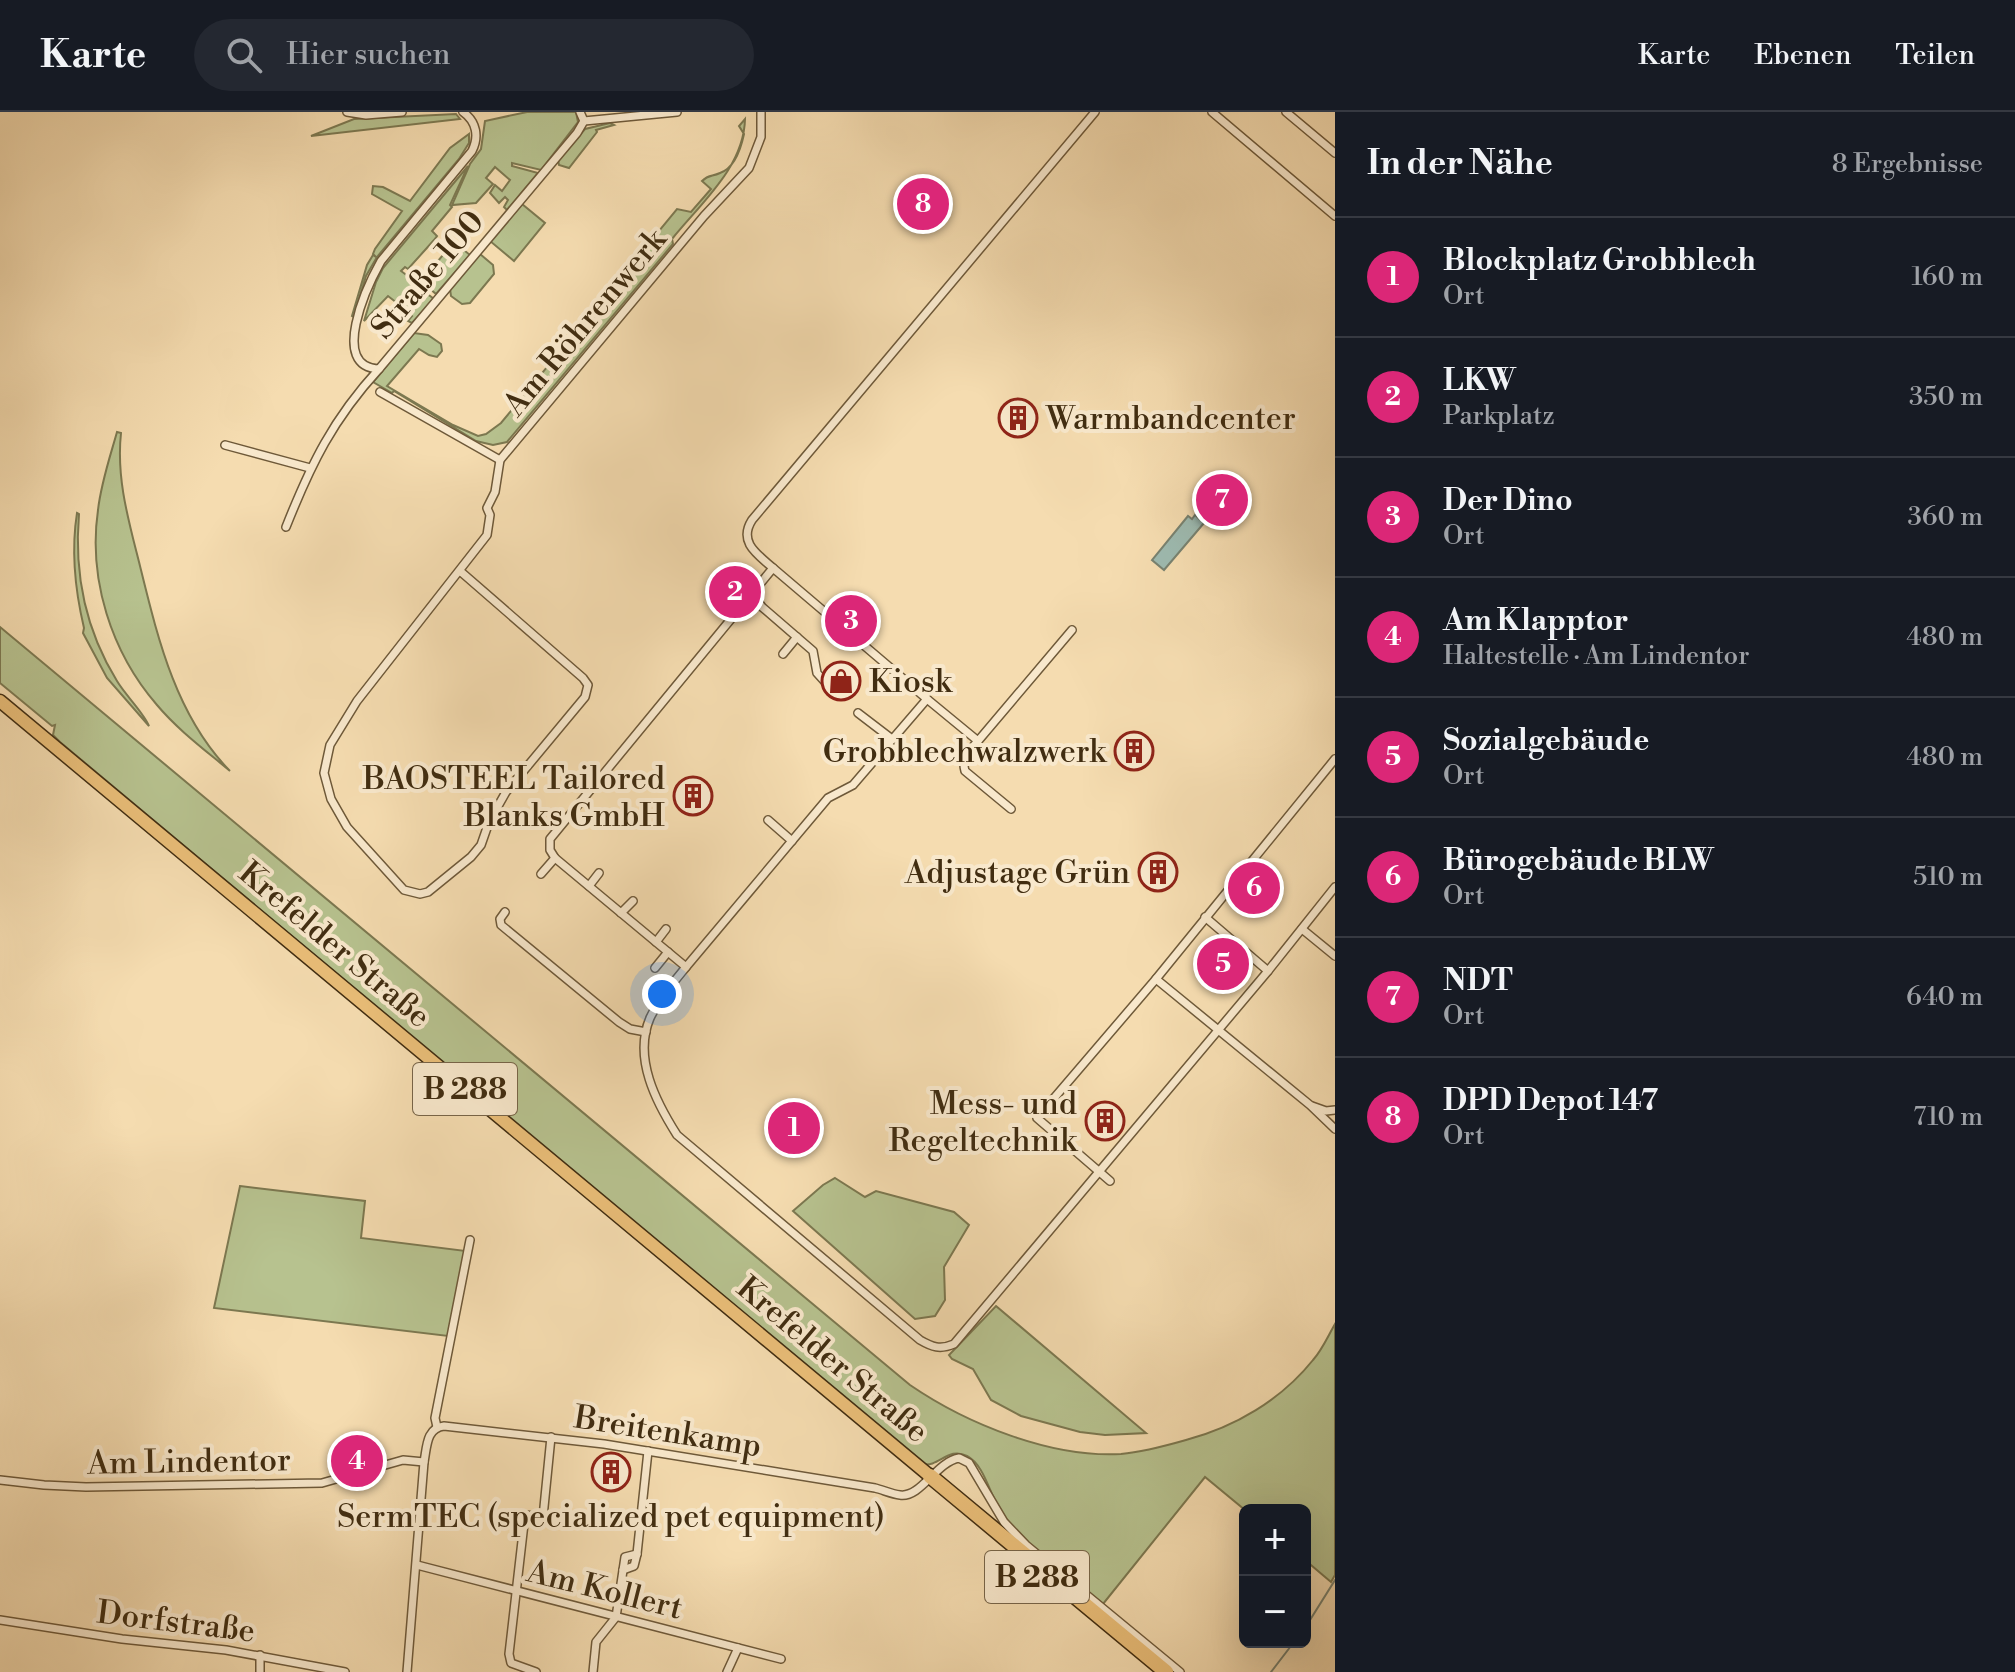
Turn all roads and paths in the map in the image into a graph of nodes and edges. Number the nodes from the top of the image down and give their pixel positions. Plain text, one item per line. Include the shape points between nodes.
1 (347, 112) edge
2 (402, 112) edge
3 (463, 112) edge
4 (580, 112) edge
5 (677, 112) edge
6 (761, 112) edge
7 (1095, 112) edge
8 (1212, 112) edge
9 (1286, 112) edge
10 (584, 121) junction
11 (1335, 153) edge
12 (1335, 216) edge
13 (379, 369) junction
14 (380, 392) dead end
15 (225, 445) dead end
16 (500, 460) junction
17 (310, 468) junction
18 (286, 527) dead end
19 (773, 568) junction
20 (460, 571) junction
21 (752, 593) junction
22 (1072, 630) dead end
23 (797, 637) junction
24 (783, 654) dead end
25 (826, 683) dead end
26 (927, 699) junction
27 (0, 701) edge
28 (0, 712) edge
29 (858, 713) dead end
30 (892, 739) junction
31 (978, 741) junction
32 (1335, 759) edge
33 (1011, 809) dead end
34 (768, 820) dead end
35 (792, 841) junction
36 (555, 858) junction
37 (599, 873) dead end
38 (541, 874) dead end
39 (589, 886) junction
40 (1335, 887) edge
41 (633, 901) dead end
42 (505, 912) dead end
43 (621, 913) junction
44 (1205, 917) junction
45 (666, 929) dead end
46 (1302, 929) junction
47 (656, 942) junction
48 (668, 952) junction
49 (1335, 956) edge
50 (686, 967) junction
51 (655, 968) dead end
52 (1268, 971) junction
53 (1156, 979) junction
54 (622, 1009) dead end
55 (619, 1022) junction
56 (1218, 1031) junction
57 (646, 1032) junction
58 (1310, 1105) junction
59 (1335, 1110) edge
60 (1335, 1129) edge
61 (1098, 1171) junction
62 (1110, 1181) dead end
63 (470, 1240) dead end
64 (437, 1427) junction
65 (551, 1437) junction
66 (648, 1451) junction
67 (424, 1462) junction
68 (927, 1479) junction
69 (0, 1480) edge
70 (417, 1565) junction
71 (516, 1592) junction
72 (616, 1617) junction
73 (0, 1620) edge
74 (738, 1648) junction
75 (260, 1655) junction
76 (781, 1659) dead end
77 (260, 1672) edge
78 (345, 1672) edge
79 (407, 1672) edge
80 (536, 1672) edge
81 (593, 1672) edge
82 (727, 1672) edge
83 (1151, 1672) edge
84 (1166, 1672) edge
85 (1180, 1672) edge

1 - 2 street
3 - 13 street, Straße 100 via 477,134 472,151 371,280 353,347 363,365
4 - 10 street
5 - 10 street
6 - 16 street, Am Röhrenwerk via 761,137 749,168
7 - 19 street via 752,520 746,538
8 - 12 street
9 - 11 street
10 - 13 street, Straße 100
13 - 17 street via 339,417
14 - 16 street
15 - 17 street
16 - 20 street, Am Röhrenwerk via 487,508 487,535
17 - 18 street
19 - 21 street
19 - 26 street
20 - 20 street, Am Röhrenwerk via 357,701 330,745 324,773 347,827 395,882 413,894 428,892 471,857 506,792 585,697 588,685
21 - 23 street
21 - 36 street via 555,830 550,850
22 - 31 street
23 - 24 street
23 - 25 street via 813,651 817,673
26 - 30 street
26 - 31 street
27 - 68 main road, Krefelder Straße / B 288
28 - 68 main road, Krefelder Straße / B 288
29 - 30 street
30 - 35 street via 853,785 828,798
31 - 33 street via 965,756 965,771
32 - 44 street
34 - 35 street
35 - 50 street
36 - 38 street
36 - 39 street
37 - 39 street
39 - 43 street
40 - 46 street
41 - 43 street
42 - 55 street via 501,925
43 - 47 street
44 - 52 street
44 - 53 street
45 - 47 street
46 - 49 street
46 - 52 street
47 - 48 street
48 - 50 street
48 - 51 street
50 - 57 street via 658,1003
52 - 56 street
53 - 56 street
53 - 61 street via 1037,1118
54 - 55 street
55 - 57 street
56 - 58 street
56 - 61 street
57 - 61 street via 650,1080 677,1135 932,1347 954,1344
58 - 59 street
58 - 60 street
61 - 62 street
63 - 64 street
64 - 65 street, Breitenkamp
64 - 67 street via 428,1438
65 - 66 street, Breitenkamp
65 - 71 street via 543,1517 525,1515
66 - 68 street, Breitenkamp via 900,1495 909,1495
66 - 72 street via 637,1554 625,1557
67 - 69 street, Am Lindentor via 403,1460 322,1483 86,1487
67 - 70 street
68 - 83 highway, Krefelder Straße / B 288
68 - 84 highway, Krefelder Straße / B 288
68 - 85 street, Breitenkamp via 953,1459 969,1463 1004,1522 1026,1545
70 - 71 street, Am Kollert
70 - 79 street
71 - 72 street, Am Kollert
71 - 80 street via 511,1663
72 - 74 street, Am Kollert
72 - 81 street via 596,1642
73 - 75 street, Dorfstraße
74 - 76 street, Am Kollert
74 - 82 street
75 - 77 street
75 - 78 street, Dorfstraße

